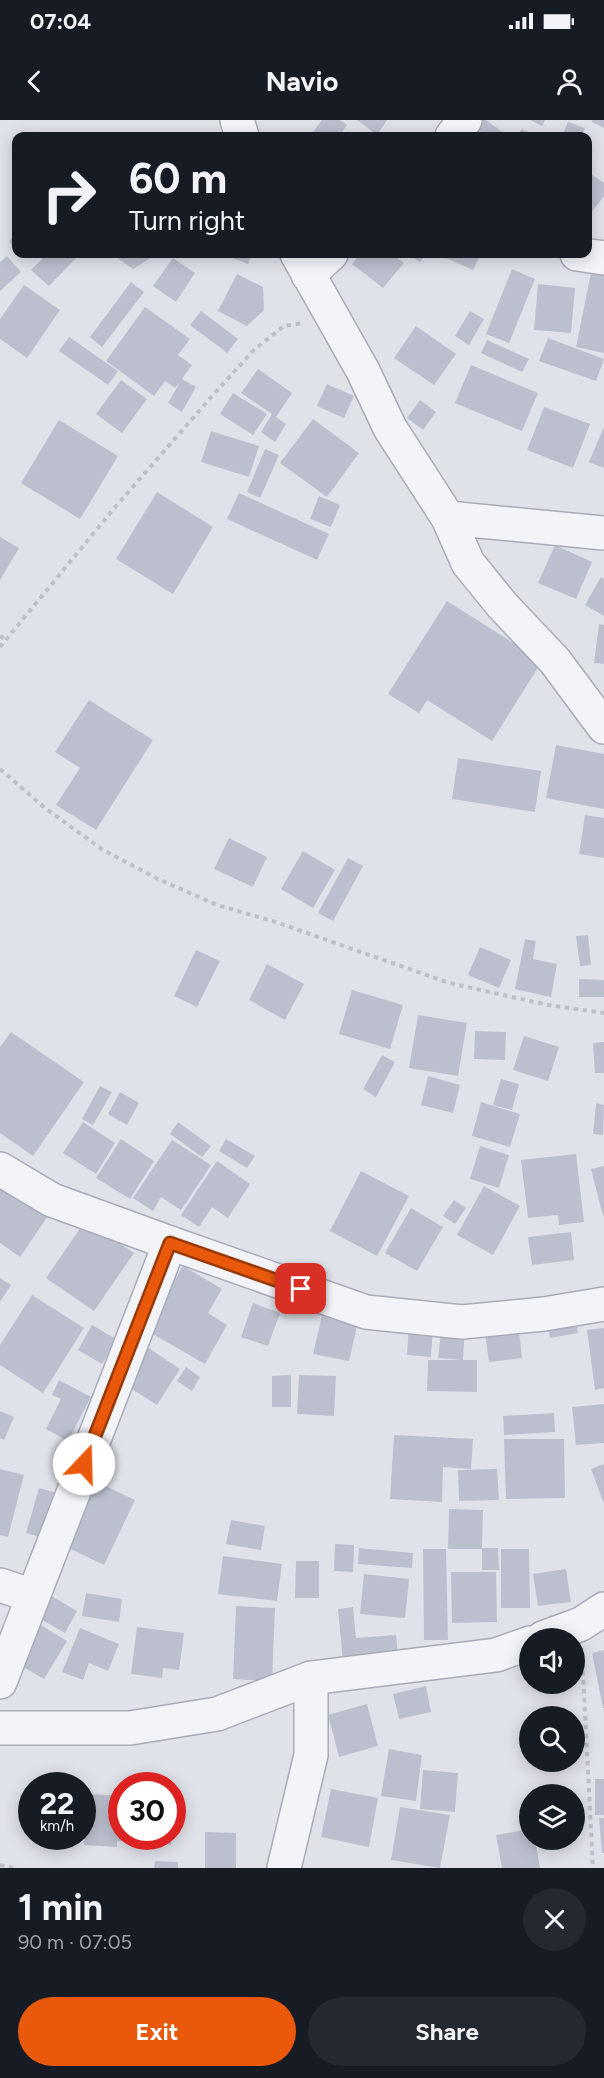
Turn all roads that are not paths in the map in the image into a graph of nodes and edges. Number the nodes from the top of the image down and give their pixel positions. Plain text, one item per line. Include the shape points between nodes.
1 (465, 120) edge
2 (455, 132) edge
3 (312, 261) edge
4 (448, 518) junction
5 (604, 533) edge
6 (604, 727) edge
7 (0, 1169) edge
8 (170, 1243) junction
9 (604, 1304) edge
10 (0, 1585) edge
11 (33, 1596) junction
12 (592, 1617) edge
13 (566, 1628) edge
14 (519, 1647) edge
15 (311, 1678) junction
16 (0, 1682) edge
17 (0, 1728) edge
18 (284, 1868) edge

1 - 2 street
3 - 4 street via 333,320 390,428
4 - 5 street
4 - 6 street via 468,563 555,662
7 - 8 street via 52,1200
8 - 9 street via 366,1312 462,1322
8 - 11 street
10 - 11 street
11 - 16 street
12 - 13 street
14 - 15 street via 496,1655
15 - 17 street via 217,1714 130,1728
15 - 18 street via 311,1755

